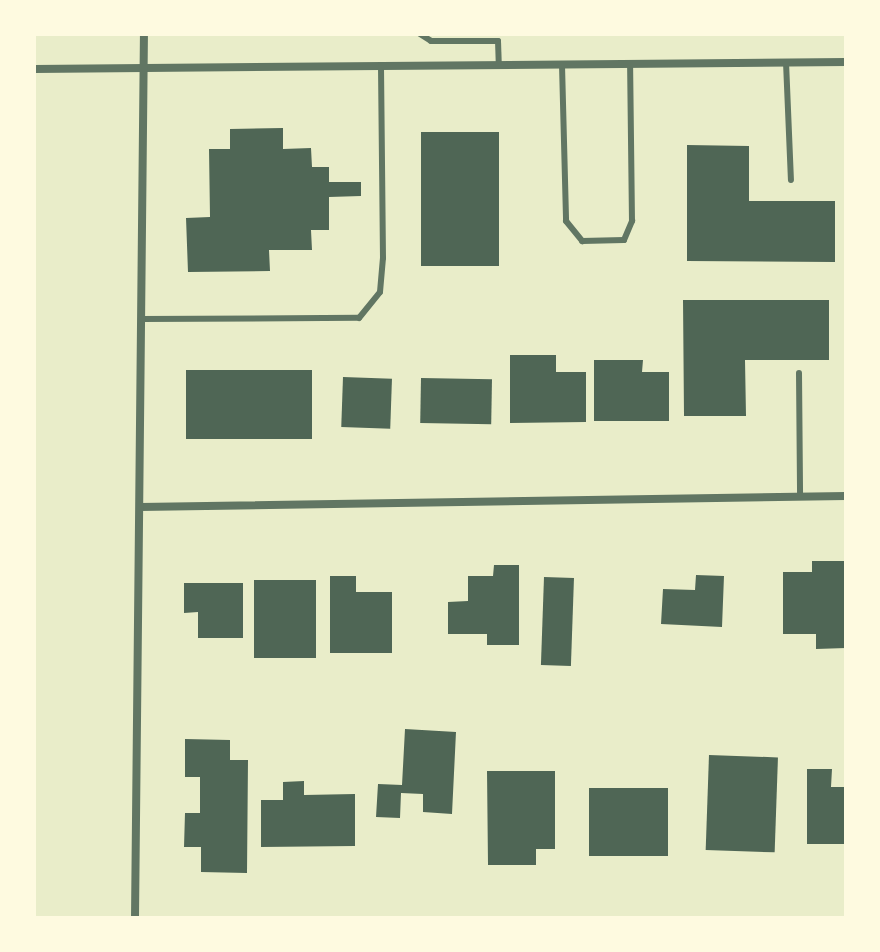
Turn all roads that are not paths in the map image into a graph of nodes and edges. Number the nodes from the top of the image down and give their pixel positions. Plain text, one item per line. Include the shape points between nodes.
1 (144, 34) edge
2 (420, 34) edge
3 (786, 62) junction
4 (846, 62) edge
5 (630, 64) junction
6 (499, 65) junction
7 (562, 65) junction
8 (381, 67) junction
9 (34, 69) edge
10 (144, 69) junction
11 (791, 180) dead end
12 (141, 319) junction
13 (799, 373) dead end
14 (846, 496) edge
15 (800, 497) junction
16 (140, 507) junction
17 (135, 918) edge

1 - 10 street
2 - 6 lane via 431,41 498,41
3 - 4 street
3 - 5 street
3 - 11 lane
5 - 7 street
5 - 7 lane via 632,221 624,240 582,241 566,221
6 - 7 street
6 - 8 street
8 - 10 street
8 - 12 lane via 380,292 359,318
9 - 10 street
10 - 12 street
12 - 16 street
13 - 15 lane
14 - 15 street
15 - 16 street
16 - 17 street

